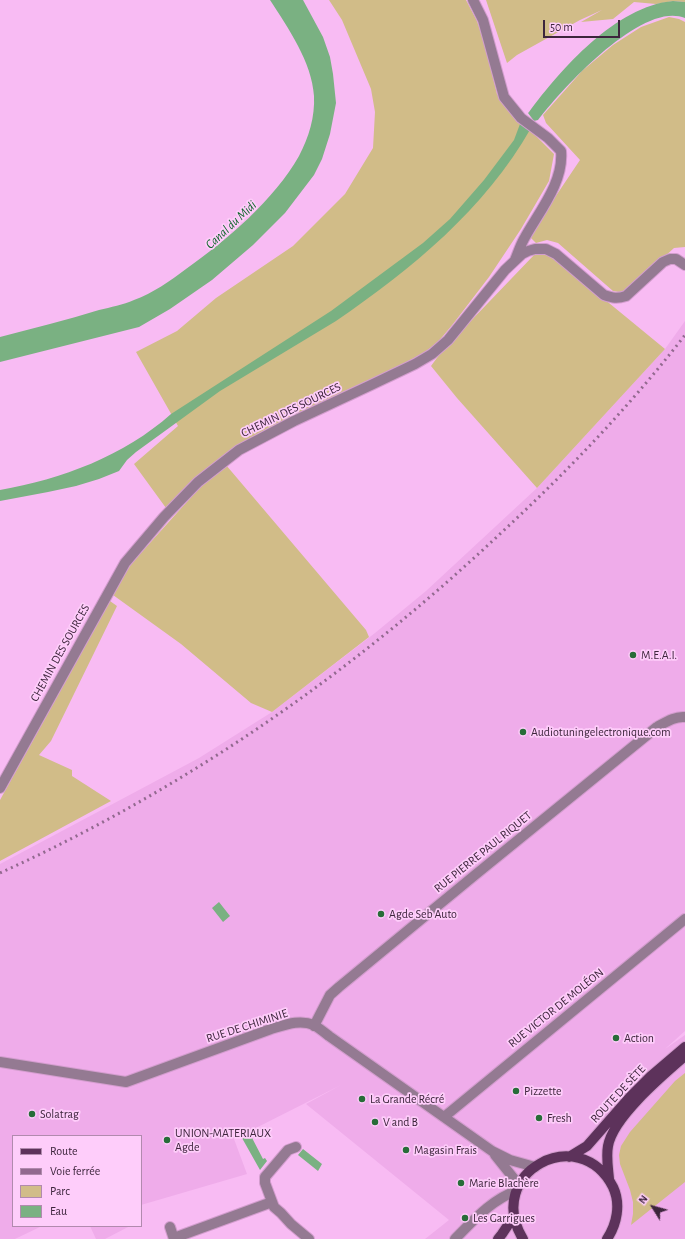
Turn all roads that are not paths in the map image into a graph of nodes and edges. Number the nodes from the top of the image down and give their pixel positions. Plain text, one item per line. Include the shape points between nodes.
1 (473, 0) edge
2 (514, 261) junction
3 (685, 265) edge
4 (685, 717) edge
5 (0, 788) edge
6 (685, 919) edge
7 (314, 1026) junction
8 (685, 1046) edge
9 (685, 1056) edge
10 (0, 1062) edge
11 (444, 1117) junction
12 (296, 1147) dead end
13 (492, 1151) junction
14 (569, 1157) junction
15 (535, 1167) junction
16 (609, 1179) junction
17 (518, 1188) junction
18 (272, 1202) junction
19 (514, 1216) junction
20 (170, 1227) dead end
21 (611, 1236) edge
22 (174, 1239) edge
23 (309, 1239) edge
24 (455, 1239) edge
25 (498, 1239) edge
26 (523, 1239) edge

1 - 2 street via 483,20 504,97 521,118 561,151 562,160 557,179
2 - 3 street, CHEMIN DES SOURCES via 522,254 535,249 546,249 556,254 604,295 619,299 626,296 663,262 676,259
2 - 5 street, CHEMIN DES SOURCES via 448,340 432,354 239,450 198,482 125,562
4 - 7 street, RUE PIERRE PAUL RIQUET via 681,716 657,727 339,987 330,995
6 - 11 street, RUE VICTOR DE MOLÉON
7 - 10 street, RUE DE CHIMINIE via 295,1022 126,1082
7 - 11 street, RUE DE CHIMINIE
8 - 14 main road, ROUTE DE SÈTE via 651,1076 588,1146
9 - 16 main road, ROUTE DE SÈTE via 656,1081 618,1124 608,1145
11 - 13 street, RUE DE CHIMINIE
12 - 18 street via 288,1150 265,1177
13 - 15 street, RUE DE CHIMINIE via 510,1160
13 - 17 street, RUE DE CHIMINIE
14 - 15 main road via 546,1160
14 - 16 main road via 584,1160 598,1168
15 - 17 main road via 521,1181
16 - 21 main road via 615,1191 617,1204 617,1218
17 - 19 main road
17 - 24 street via 486,1210
18 - 22 street
18 - 23 street via 291,1224
19 - 25 main road
19 - 26 main road
20 - 22 street

